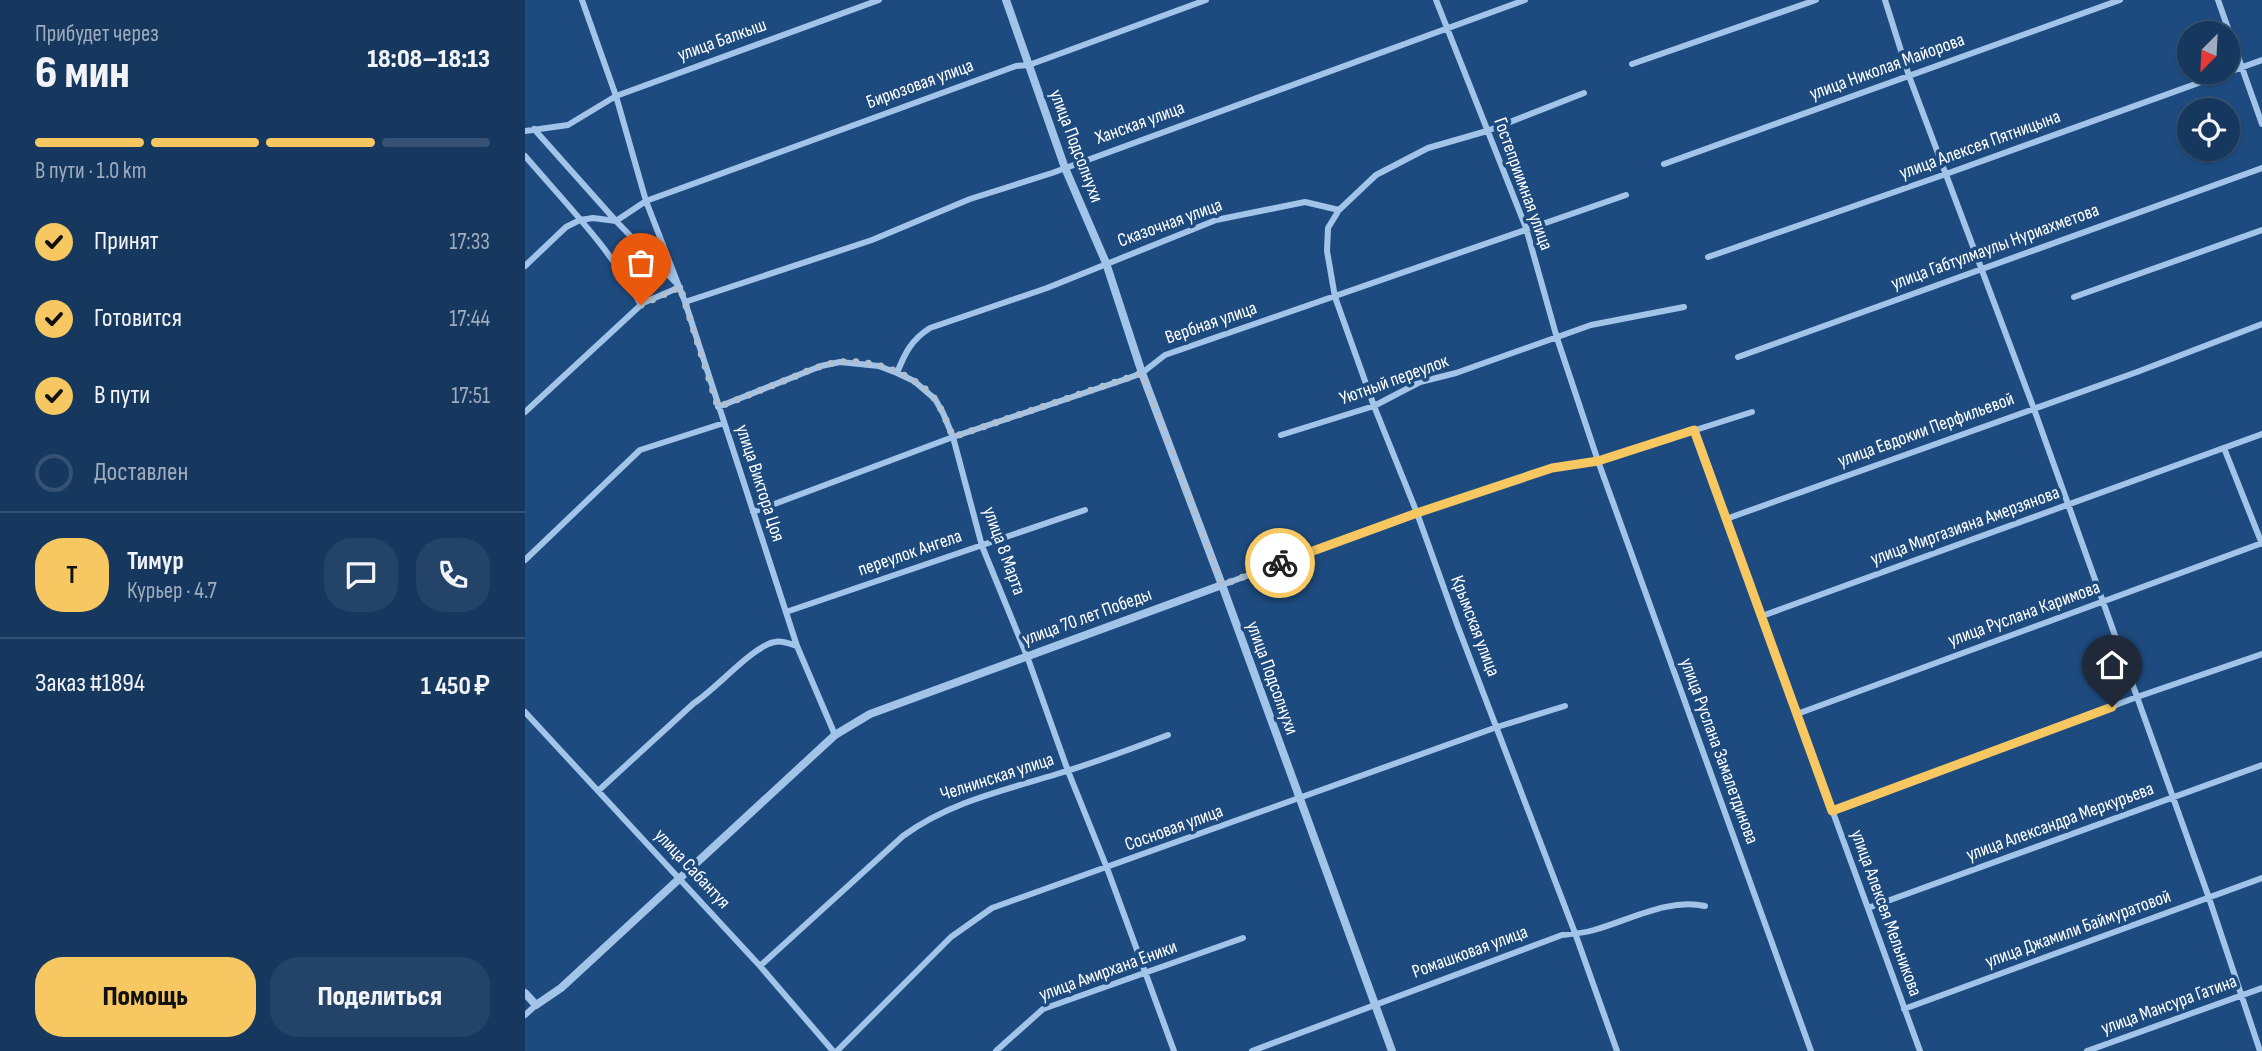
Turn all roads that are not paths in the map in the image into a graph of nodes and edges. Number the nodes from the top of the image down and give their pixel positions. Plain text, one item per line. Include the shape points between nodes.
1 (582, 0) edge
2 (879, 0) edge
3 (1006, 0) edge
4 (1206, 0) edge
5 (1436, 0) edge
6 (1525, 0) edge
7 (1817, 0) edge
8 (1885, 0) edge
9 (2120, 0) edge
10 (2218, 0) edge
11 (1446, 27) junction
12 (2262, 60) edge
13 (1632, 64) dead end
14 (1029, 65) junction
15 (2242, 67) junction
16 (1909, 76) junction
17 (1584, 93) dead end
18 (616, 96) junction
19 (2262, 124) edge
20 (534, 129) junction
21 (525, 131) edge
22 (1487, 131) junction
23 (525, 156) edge
24 (1664, 164) dead end
25 (1065, 168) junction
26 (2262, 168) edge
27 (1946, 174) junction
28 (1626, 195) dead end
29 (646, 201) junction
30 (1339, 210) junction
31 (580, 220) junction
32 (616, 221) junction
33 (1526, 228) junction
34 (2262, 230) edge
35 (1708, 257) dead end
36 (1106, 263) junction
37 (525, 265) edge
38 (1981, 269) junction
39 (680, 287) junction
40 (1335, 297) junction
41 (2074, 297) dead end
42 (685, 302) junction
43 (641, 305) junction
44 (1684, 307) dead end
45 (2262, 324) edge
46 (1556, 338) junction
47 (1738, 357) dead end
48 (897, 373) junction
49 (1142, 373) junction
50 (1374, 406) junction
51 (718, 407) junction
52 (2034, 409) junction
53 (525, 412) edge
54 (1752, 412) dead end
55 (724, 423) junction
56 (1694, 430) junction
57 (2262, 434) edge
58 (1281, 435) dead end
59 (953, 437) junction
60 (2224, 448) junction
61 (1598, 461) junction
62 (2068, 506) junction
63 (1084, 510) dead end
64 (753, 512) junction
65 (1417, 513) junction
66 (1726, 519) junction
67 (2262, 544) edge
68 (982, 545) junction
69 (525, 560) edge
70 (1222, 585) junction
71 (2103, 602) junction
72 (786, 612) junction
73 (1762, 616) junction
74 (797, 646) junction
75 (2262, 654) edge
76 (1027, 656) junction
77 (2137, 697) junction
78 (1565, 706) dead end
79 (525, 712) edge
80 (1797, 714) junction
81 (1497, 727) junction
82 (835, 734) junction
83 (1168, 736) dead end
84 (2262, 765) edge
85 (1068, 771) junction
86 (598, 791) junction
87 (2173, 797) junction
88 (1299, 799) junction
89 (1832, 811) junction
90 (1107, 868) junction
91 (678, 877) junction
92 (2262, 878) edge
93 (2209, 898) junction
94 (1705, 906) dead end
95 (1868, 908) junction
96 (1575, 933) junction
97 (1243, 938) dead end
98 (760, 966) junction
99 (1146, 973) junction
100 (2262, 988) edge
101 (525, 993) edge
102 (2240, 996) junction
103 (536, 1004) junction
104 (1376, 1004) junction
105 (1904, 1009) junction
106 (525, 1015) edge
107 (835, 1051) edge
108 (996, 1051) edge
109 (1174, 1051) edge
110 (1252, 1051) edge
111 (1392, 1051) edge
112 (1617, 1051) edge
113 (1811, 1051) edge
114 (1920, 1051) edge
115 (2087, 1051) edge
116 (2260, 1051) edge

1 - 18 street, улица Виктора Цоя
2 - 18 street, улица Балкыш
3 - 14 street, улица Подсолнухи
4 - 14 street, Бирюзовая улица
5 - 11 street, Гостеприимная улица
6 - 11 street, Ханская улица
7 - 13 street
8 - 16 street
9 - 16 street, улица Николая Майорова
10 - 15 street
11 - 22 street, Гостеприимная улица
11 - 25 street, Ханская улица
12 - 15 street, улица Алексея Пятницына
14 - 25 street, улица Подсолнухи
14 - 29 street, Бирюзовая улица
15 - 19 street
15 - 27 street, улица Алексея Пятницына
16 - 24 street, улица Николая Майорова
16 - 27 street
17 - 22 street
18 - 20 street, улица Балкыш via 568,125
18 - 29 street, улица Виктора Цоя
20 - 21 street, улица Балкыш
20 - 32 street
22 - 30 street via 1428,148 1376,175
22 - 33 street, Гостеприимная улица
23 - 31 street
25 - 36 street, улица Подсолнухи
25 - 42 street, Ханская улица via 970,199 872,240
26 - 38 street, улица Габтулмаулы Нуриахметова
27 - 35 street, улица Алексея Пятницына
27 - 38 street
28 - 33 street, Вербная улица
29 - 32 street, Бирюзовая улица
29 - 39 street, улица Виктора Цоя
30 - 36 street, Сказочная улица via 1305,202 1216,220
30 - 40 street, Крымская улица via 1328,228
31 - 32 street
31 - 37 street
31 - 43 street via 593,231
32 - 39 street
33 - 40 street, Вербная улица
33 - 46 street, Гостеприимная улица
34 - 41 street
36 - 48 street, Сказочная улица via 930,328 908,347
36 - 49 street, улица Подсолнухи
38 - 47 street, улица Габтулмаулы Нуриахметова
38 - 52 street
39 - 42 street, улица Виктора Цоя
39 - 43 street
40 - 49 street, Вербная улица via 1165,355
40 - 50 street, Крымская улица
42 - 51 street, улица Виктора Цоя
43 - 53 street
44 - 46 street, Уютный переулок via 1591,325
45 - 52 street, улица Евдокии Перфильевой
46 - 50 street, Уютный переулок via 1420,382
46 - 61 street, Гостеприимная улица
48 - 51 street, улица 8 Марта via 857,362 831,364
48 - 59 street, улица 8 Марта via 935,399
49 - 59 street, Вербная улица
49 - 70 street, улица Подсолнухи
50 - 58 street, Уютный переулок
50 - 65 street, Крымская улица
51 - 55 street, улица Виктора Цоя
52 - 62 street
52 - 66 street, улица Евдокии Перфильевой
54 - 56 street, улица 70 лет Победы
55 - 64 street, улица Виктора Цоя
55 - 69 street via 640,450
56 - 61 street, улица 70 лет Победы
56 - 66 street, улица Алексея Мельникова
57 - 60 street, улица Миргазияна Амерзянова
59 - 64 street, Вербная улица
59 - 68 street, улица 8 Марта
60 - 62 street, улица Миргазияна Амерзянова
60 - 67 street
61 - 65 street, улица 70 лет Победы via 1552,468
61 - 113 street, улица Руслана Замалетдинова
62 - 71 street
62 - 73 street, улица Миргазияна Амерзянова
63 - 68 street, переулок Ангела
64 - 72 street, улица Виктора Цоя
65 - 70 street, улица 70 лет Победы
65 - 81 street, Крымская улица
66 - 73 street, улица Алексея Мельникова
67 - 71 street, улица Руслана Каримова
68 - 72 street, переулок Ангела
68 - 76 street, улица 8 Марта
70 - 76 street, улица 70 лет Победы
70 - 88 street, улица Подсолнухи
71 - 77 street
71 - 80 street, улица Руслана Каримова
72 - 74 street, улица Виктора Цоя
73 - 80 street, улица Алексея Мельникова
74 - 82 street, улица Виктора Цоя
74 - 86 street via 774,642 756,651
75 - 77 street
76 - 82 street, улица 70 лет Победы via 870,713
76 - 85 street, улица 8 Марта
77 - 87 street
77 - 89 street
78 - 81 street, Сосновая улица
79 - 86 street, улица Сабантуя
80 - 89 street, улица Алексея Мельникова
81 - 88 street, Сосновая улица
81 - 96 street, Крымская улица
82 - 91 street, улица 70 лет Победы
83 - 85 street, Челнинская улица
84 - 87 street, улица Александра Меркурьева
85 - 90 street, улица 8 Марта
85 - 98 street, Челнинская улица via 947,809 924,821
86 - 91 street, улица Сабантуя
87 - 93 street
87 - 95 street, улица Александра Меркурьева
88 - 90 street, Сосновая улица
88 - 104 street, улица Подсолнухи
89 - 95 street, улица Алексея Мельникова
90 - 99 street, улица 8 Марта
90 - 107 street, Сосновая улица via 992,908 972,920
91 - 98 street, улица Сабантуя
91 - 103 street, улица 70 лет Победы via 561,988
92 - 93 street, улица Джамили Баймуратовой
93 - 102 street
93 - 105 street, улица Джамили Баймуратовой
94 - 96 street, Ромашковая улица via 1679,905
95 - 105 street, улица Алексея Мельникова
96 - 104 street, Ромашковая улица
96 - 112 street, Крымская улица
97 - 99 street, улица Амирхана Еники
98 - 107 street, улица Сабантуя
99 - 108 street, улица Амирхана Еники via 1043,1009
99 - 109 street, улица 8 Марта
100 - 102 street, улица Мансура Гатина
101 - 103 street
102 - 115 street, улица Мансура Гатина
102 - 116 street
103 - 106 street, улица 70 лет Победы
104 - 110 street, Ромашковая улица
104 - 111 street, улица Подсолнухи
105 - 114 street, улица Алексея Мельникова

